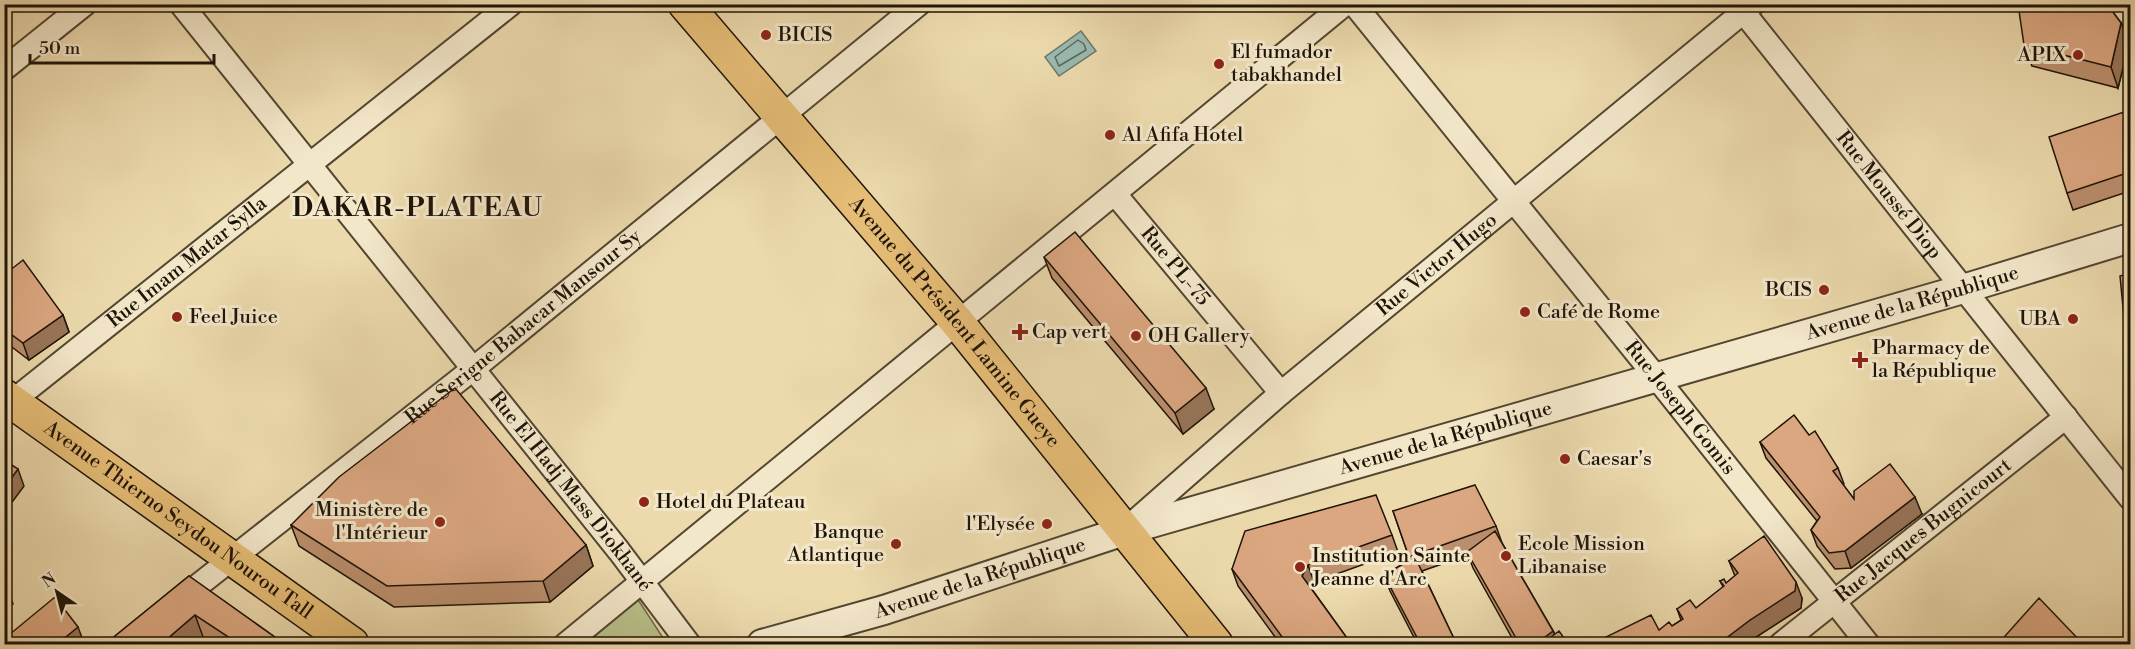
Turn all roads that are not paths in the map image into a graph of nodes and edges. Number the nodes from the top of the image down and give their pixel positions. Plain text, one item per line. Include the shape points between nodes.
1 (85, 4) edge
2 (181, 4) edge
3 (511, 4) edge
4 (685, 4) edge
5 (919, 4) edge
6 (1346, 4) edge
7 (1354, 4) edge
8 (2122, 4) edge
9 (1744, 7) edge
10 (2130, 15) edge
11 (4, 69) edge
12 (781, 116) junction
13 (310, 165) junction
14 (1115, 194) junction
15 (1513, 202) junction
16 (2130, 238) edge
17 (1963, 289) junction
18 (958, 323) junction
19 (473, 369) junction
20 (1656, 378) junction
21 (1281, 393) junction
22 (7, 402) edge
23 (2066, 417) junction
24 (2130, 498) edge
25 (1124, 531) junction
26 (231, 558) junction
27 (643, 582) junction
28 (1834, 602) junction
29 (160, 616) edge
30 (352, 645) edge
31 (566, 645) edge
32 (689, 645) edge
33 (762, 645) edge
34 (1216, 645) edge
35 (1780, 645) edge
36 (1868, 645) edge

1 - 11 street
2 - 13 street, Rue El Hadj Mass Diokhané
3 - 13 street, Rue Imam Matar Sylla
4 - 12 main road, Avenue du Président Lamine Gueye
5 - 12 street, Rue Serigne Babacar Mansour Sy
6 - 14 street
7 - 15 street, Rue Joseph Gomis
8 - 10 street
9 - 15 street, Rue Victor Hugo
9 - 17 street, Rue Moussé Diop
12 - 18 main road, Avenue du Président Lamine Gueye
12 - 19 street, Rue Serigne Babacar Mansour Sy
13 - 19 street, Rue El Hadj Mass Diokhané
13 - 22 street, Rue Imam Matar Sylla
14 - 18 street
14 - 21 street, Rue PL-75
15 - 20 street, Rue Joseph Gomis
15 - 21 street, Rue Victor Hugo
16 - 17 street, Avenue de la République
17 - 20 street, Avenue de la République
17 - 23 street, Rue Moussé Diop
18 - 25 main road, Avenue du Président Lamine Gueye
18 - 27 street
19 - 26 street, Rue Serigne Babacar Mansour Sy
19 - 27 street, Rue El Hadj Mass Diokhané
20 - 25 street, Avenue de la République
20 - 28 street, Rue Joseph Gomis
21 - 25 street, Rue Victor Hugo
22 - 26 main road, Avenue Thierno Seydou Nourou Tall
23 - 24 street, Rue Moussé Diop
23 - 28 street, Rue Jacques Bugnicourt
25 - 33 street, Avenue de la République via 906,603
25 - 34 main road, Avenue du Président Lamine Gueye
26 - 29 street, Rue Serigne Babacar Mansour Sy
26 - 30 main road, Avenue Thierno Seydou Nourou Tall
27 - 31 street
27 - 32 street, Rue El Hadj Mass Diokhané
28 - 35 street, Rue Jacques Bugnicourt
28 - 36 street, Rue Joseph Gomis

